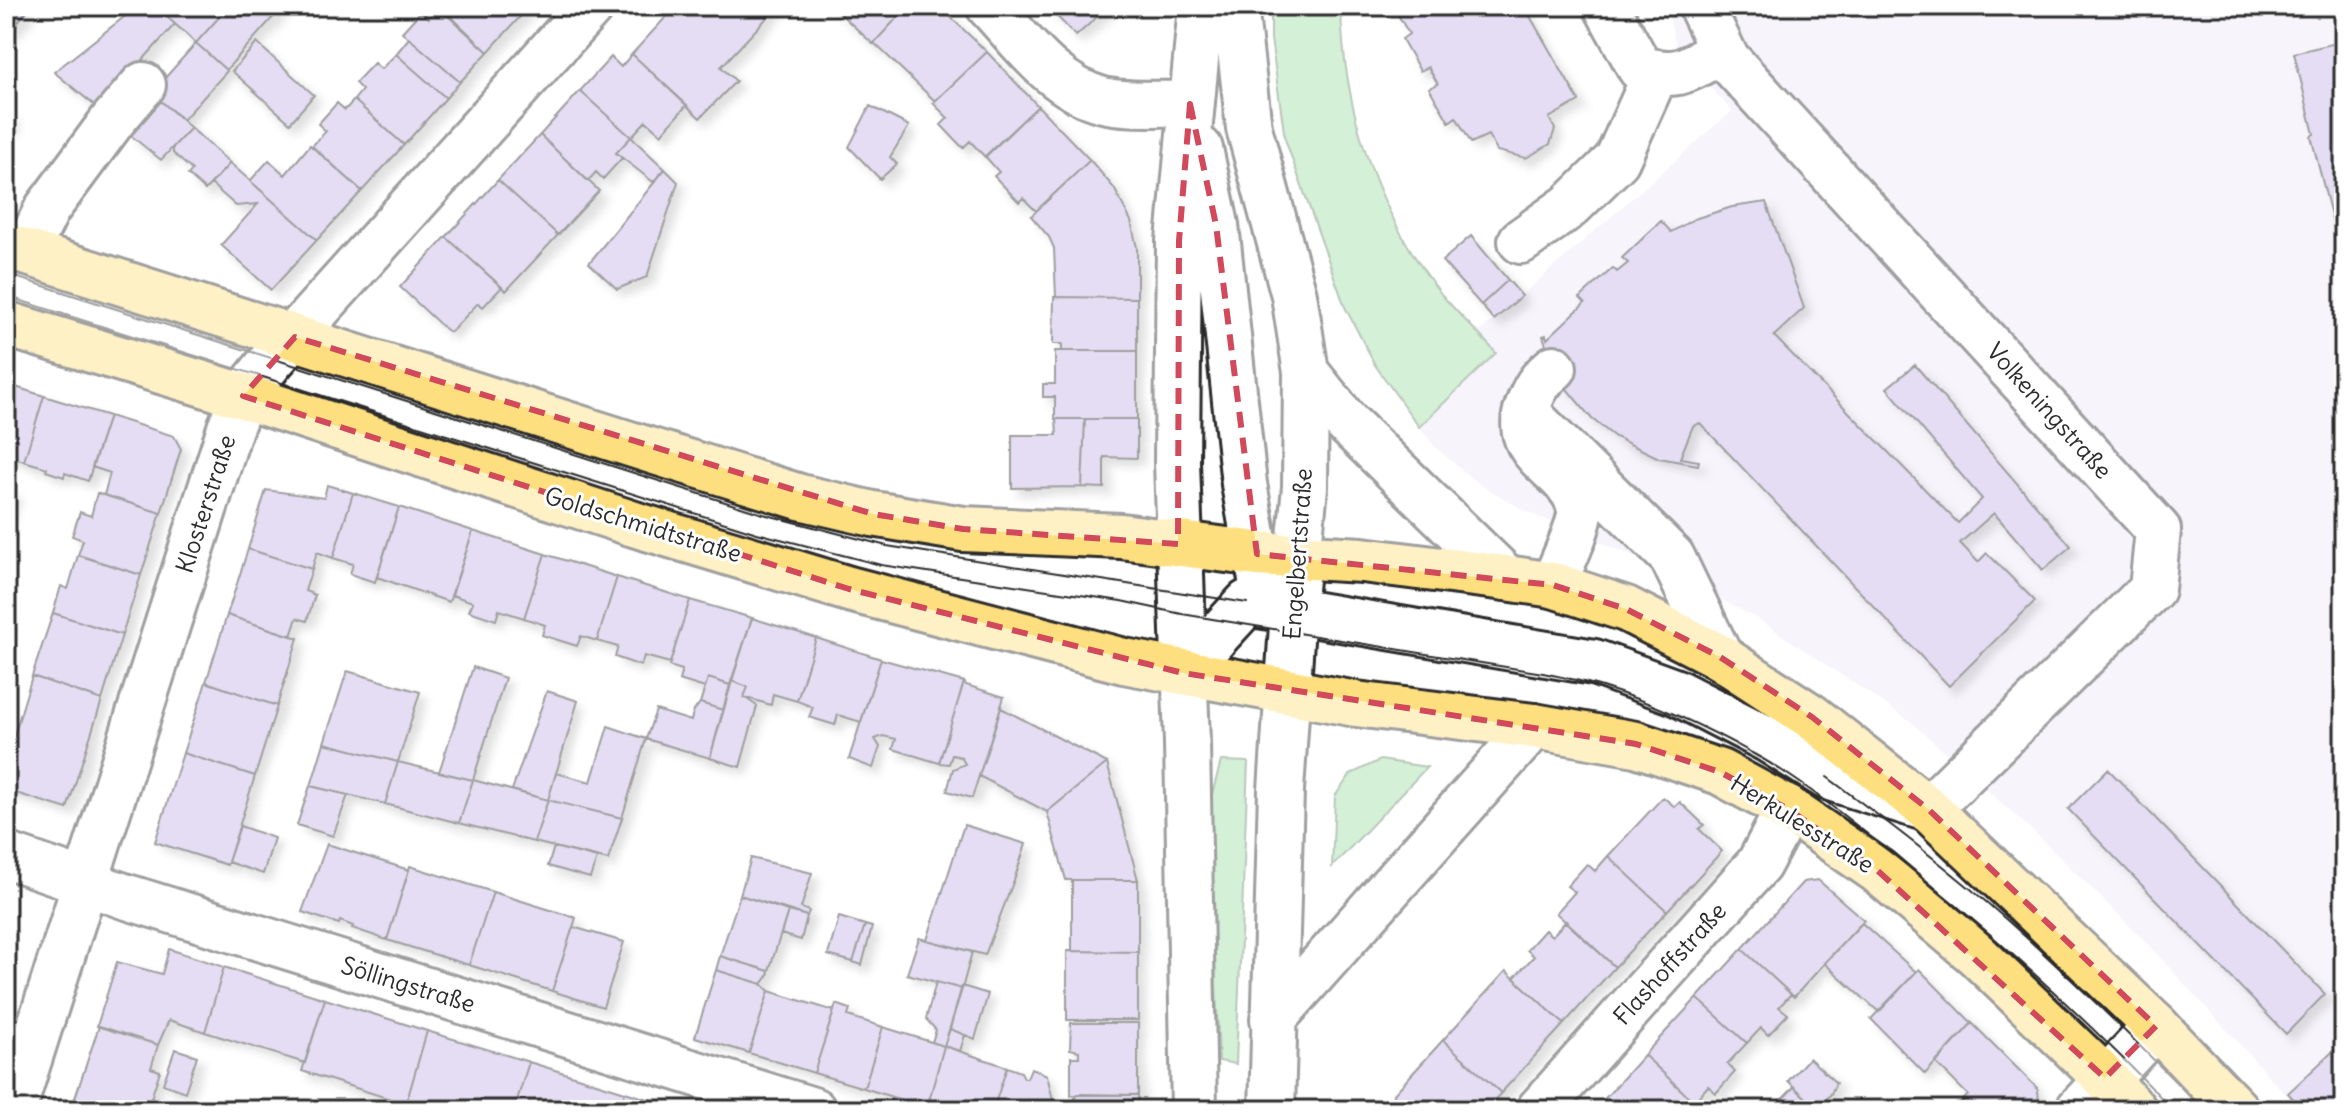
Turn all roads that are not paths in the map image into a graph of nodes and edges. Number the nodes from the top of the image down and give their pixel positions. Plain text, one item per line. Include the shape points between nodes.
1 (591, 6) edge
2 (989, 6) edge
3 (1201, 6) edge
4 (1235, 6) edge
5 (1606, 6) edge
6 (1701, 6) edge
7 (1722, 50) junction
8 (1656, 73) junction
9 (143, 85) dead end
10 (1190, 104) junction
11 (1521, 241) dead end
12 (16, 249) edge
13 (6, 324) edge
14 (295, 337) junction
15 (1554, 368) dead end
16 (1306, 372) junction
17 (243, 396) junction
18 (1526, 412) junction
19 (1178, 544) junction
20 (1277, 556) junction
21 (1506, 578) junction
22 (1553, 585) junction
23 (1280, 608) junction
24 (1720, 657) junction
25 (1183, 673) junction
26 (1289, 692) junction
27 (1534, 726) junction
28 (1788, 809) junction
29 (1928, 809) junction
30 (6, 855) edge
31 (86, 884) junction
32 (1273, 1019) junction
33 (2156, 1026) junction
34 (13, 1090) edge
35 (2092, 1094) edge
36 (813, 1110) edge
37 (1194, 1110) edge
38 (1272, 1110) edge
39 (1539, 1110) edge
40 (2134, 1110) edge
41 (2236, 1110) edge

1 - 14 street, Klosterstraße
2 - 10 street via 1057,77 1078,91 1105,101
3 - 10 street
4 - 16 street, Engelbertstraße via 1249,128 1294,295
5 - 8 street via 1640,68
6 - 7 street, Volkeningstraße
7 - 8 street via 1682,73
7 - 29 street, Volkeningstraße via 2158,530 2152,589
8 - 11 street via 1617,160 1570,206
9 - 12 street
10 - 19 street via 1179,241
10 - 20 street via 1216,225 1244,484
12 - 14 main road
13 - 17 main road, Goldschmidtstraße
14 - 17 street, Klosterstraße
14 - 19 main road via 800,497 963,529 1121,536
15 - 18 street via 1537,382
16 - 20 street, Engelbertstraße via 1305,487
16 - 21 street via 1346,422
17 - 25 main road, Goldschmidtstraße via 849,589
17 - 31 street, Klosterstraße
18 - 22 street via 1524,433 1538,456 1575,493 1581,514
18 - 24 street via 1672,557
19 - 20 main road
19 - 25 street
20 - 21 main road via 1362,560
20 - 23 street, Engelbertstraße
21 - 22 main road
22 - 24 main road via 1626,609
23 - 25 street via 1247,603
23 - 26 street, Engelbertstraße
23 - 29 street via 1594,662 1676,692 1827,777
24 - 29 main road via 1812,717
25 - 26 main road, Goldschmidtstraße
25 - 37 street
26 - 27 main road, Herkulesstraße
26 - 32 street, Engelbertstraße
27 - 28 main road, Herkulesstraße via 1636,744 1720,772
27 - 32 street
28 - 35 main road, Herkulesstraße via 1878,871 1976,954
28 - 39 street, Flashoffstraße via 1759,864
29 - 33 main road
30 - 31 street, Söllingstraße
31 - 34 street, Klosterstraße
31 - 36 street, Söllingstraße
32 - 38 street, Engelbertstraße
33 - 35 street
33 - 41 main road
35 - 40 main road, Herkulesstraße

